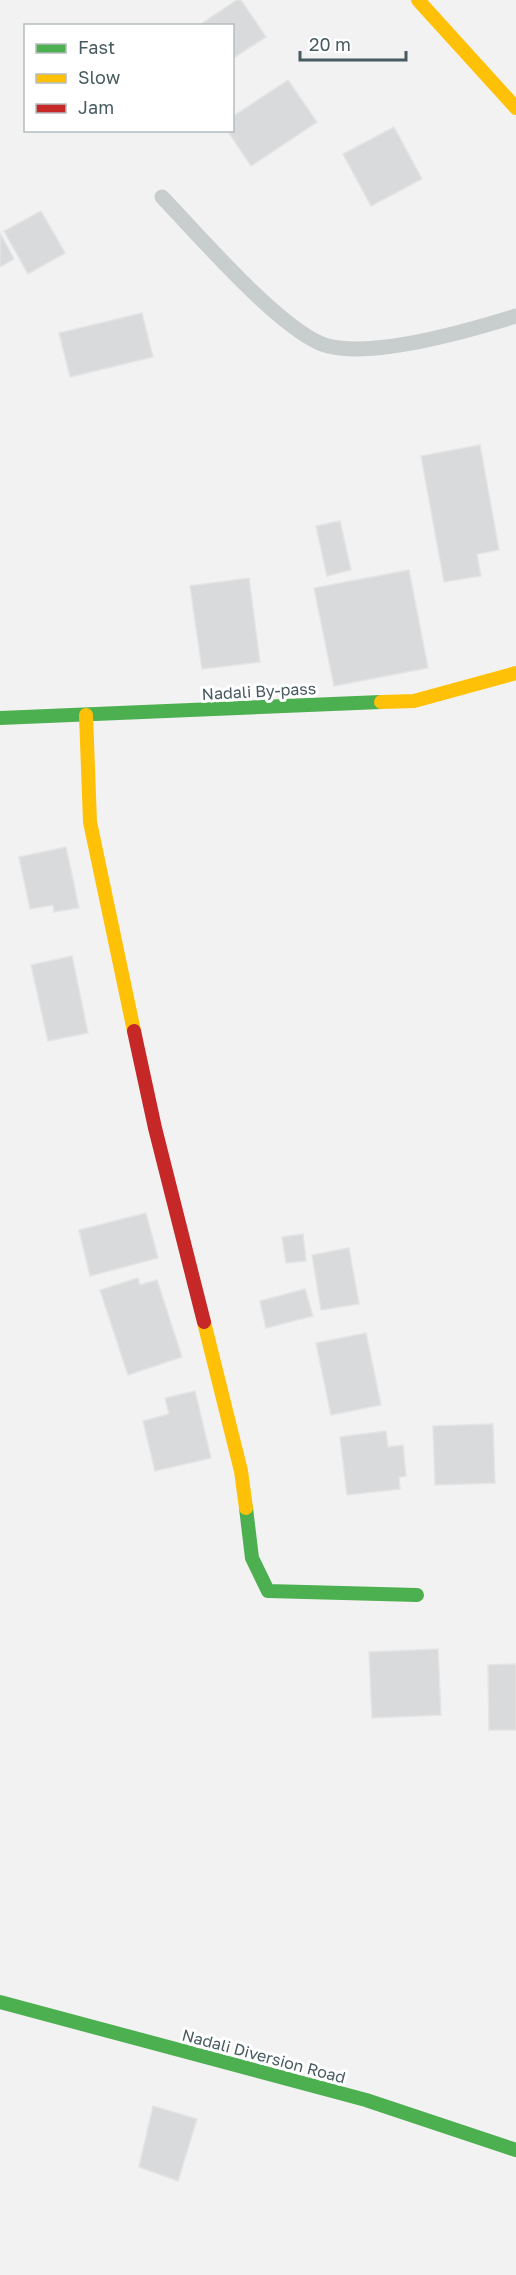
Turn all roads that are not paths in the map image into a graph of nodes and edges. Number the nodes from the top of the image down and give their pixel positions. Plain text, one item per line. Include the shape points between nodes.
1 (418, 0) edge
2 (516, 108) edge
3 (162, 197) dead end
4 (516, 316) edge
5 (516, 673) edge
6 (86, 715) junction
7 (0, 718) edge
8 (417, 1595) dead end
9 (0, 2002) edge
10 (516, 2150) edge

1 - 2 street
3 - 4 lane via 260,297 301,332 327,346 366,350
5 - 6 street, Nadali By-pass via 414,701
6 - 7 street, Nadali By-pass
6 - 8 street via 90,822 155,1128 241,1471 252,1558 268,1591
9 - 10 street, Nadali Diversion Road via 366,2100

